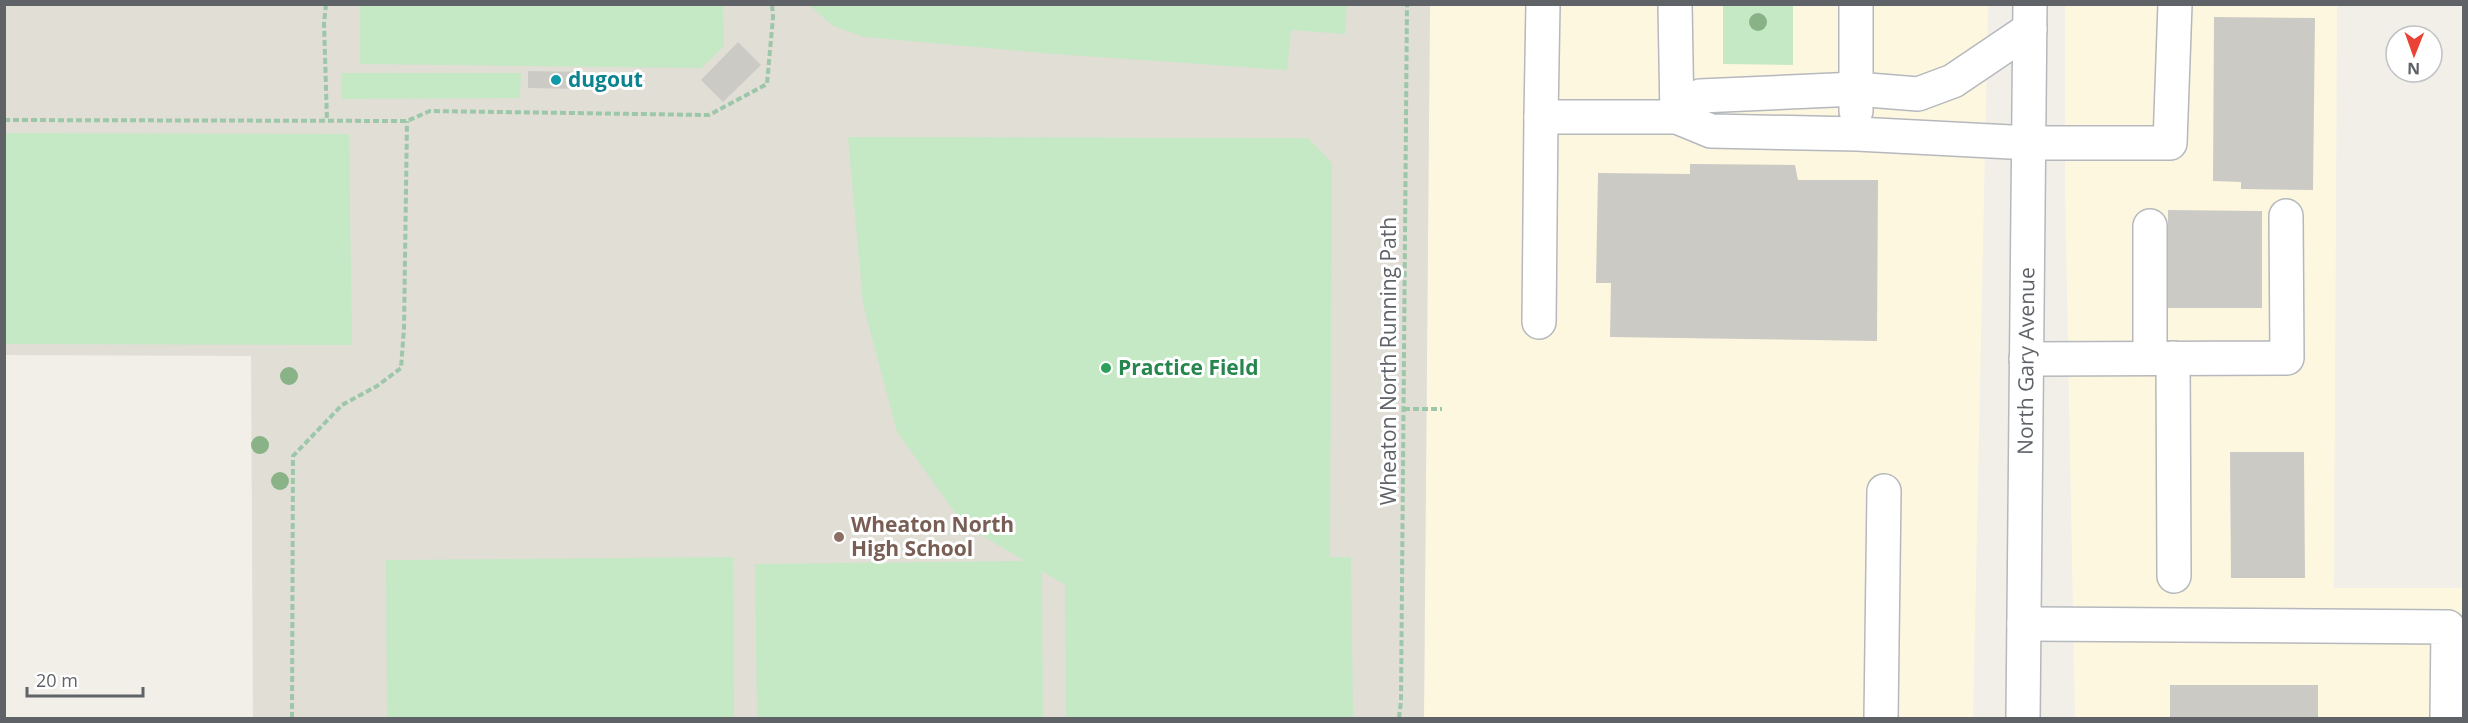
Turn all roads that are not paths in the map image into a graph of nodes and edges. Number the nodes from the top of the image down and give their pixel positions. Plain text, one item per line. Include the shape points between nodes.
1 (1544, 4) edge
2 (1675, 4) edge
3 (1856, 4) edge
4 (2175, 4) edge
5 (2030, 17) edge
6 (1856, 90) junction
7 (1541, 117) junction
8 (1677, 117) junction
9 (1857, 134) junction
10 (2030, 142) junction
11 (2286, 216) dead end
12 (2150, 226) dead end
13 (1539, 322) dead end
14 (2162, 358) junction
15 (2026, 359) junction
16 (1884, 491) dead end
17 (2174, 576) dead end
18 (2024, 624) junction
19 (2447, 717) dead end
20 (1881, 718) edge
21 (2023, 718) edge

1 - 7 street
2 - 8 street
3 - 6 street
4 - 10 street via 2170,143
5 - 6 street via 1953,81 1918,94
5 - 10 street, North Gary Avenue
6 - 8 street via 1700,96
6 - 9 street
7 - 8 street
7 - 13 street
8 - 9 street via 1710,131
9 - 10 street
10 - 15 street, North Gary Avenue
11 - 14 street via 2287,358
12 - 14 street
14 - 15 street
14 - 17 street
15 - 18 street, North Gary Avenue
16 - 20 street
18 - 19 street via 2448,627
18 - 21 street, North Gary Avenue

